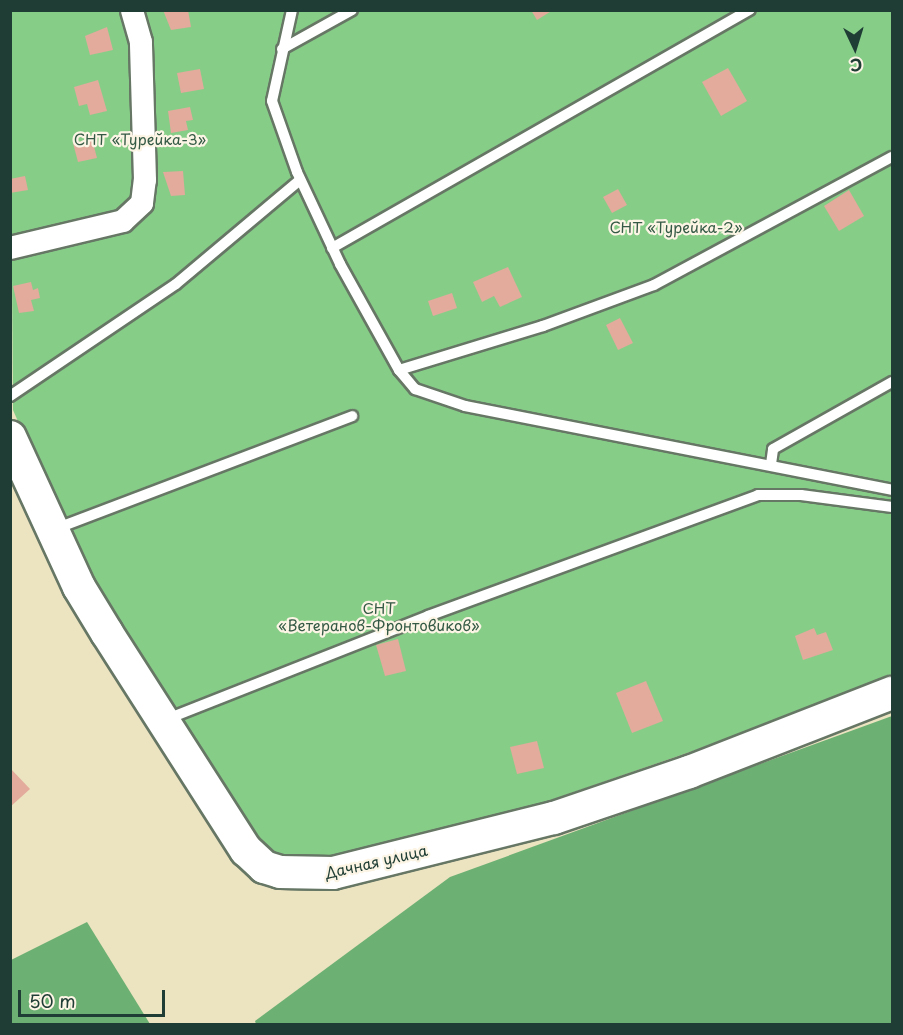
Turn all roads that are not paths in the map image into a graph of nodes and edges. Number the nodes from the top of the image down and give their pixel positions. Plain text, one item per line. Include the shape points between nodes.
1 (132, 10) edge
2 (292, 10) edge
3 (352, 10) edge
4 (750, 10) edge
5 (282, 49) junction
6 (892, 157) edge
7 (300, 180) junction
8 (10, 248) edge
9 (332, 249) junction
10 (399, 370) junction
11 (892, 382) edge
12 (10, 396) edge
13 (352, 416) dead end
14 (10, 437) edge
15 (771, 464) junction
16 (892, 490) edge
17 (892, 507) edge
18 (51, 530) junction
19 (892, 693) edge
20 (163, 720) junction

1 - 8 street via 141,42 145,180 142,203 123,221
2 - 5 lane
3 - 5 lane
4 - 9 lane
5 - 7 lane via 272,101
6 - 10 lane via 654,285 543,326
7 - 9 lane
7 - 12 lane via 176,284
9 - 10 lane
10 - 15 lane via 415,389 465,405
11 - 15 lane via 773,449
13 - 18 lane
14 - 18 street, Дачная улица
15 - 16 lane via 808,476
17 - 20 lane via 801,495 758,495 428,616
18 - 20 street, Дачная улица via 79,587
19 - 20 street, Дачная улица via 689,772 554,818 333,873 312,874 280,872 253,858

